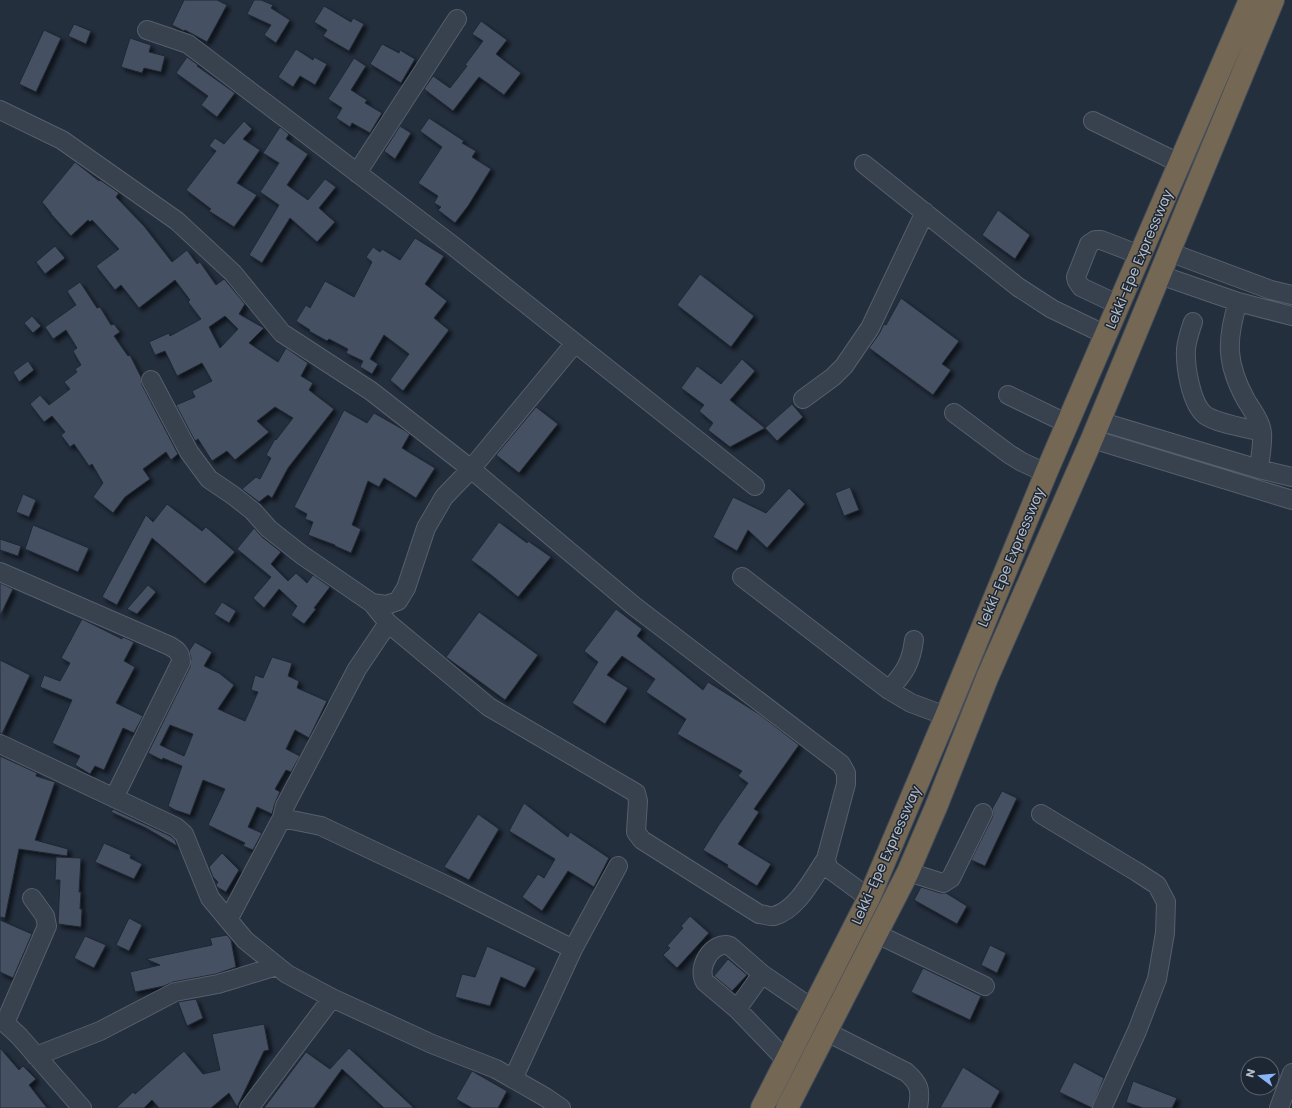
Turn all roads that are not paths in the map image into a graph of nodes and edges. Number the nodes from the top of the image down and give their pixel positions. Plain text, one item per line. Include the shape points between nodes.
1 (1250, 0) edge
2 (1273, 0) edge
3 (457, 19) dead end
4 (147, 30) dead end
5 (0, 110) edge
6 (1093, 121) dead end
7 (1179, 163) junction
8 (864, 164) dead end
9 (357, 173) junction
10 (925, 212) junction
11 (1169, 252) junction
12 (1140, 255) junction
13 (1160, 275) junction
14 (1292, 295) edge
15 (1238, 302) junction
16 (1119, 305) junction
17 (1292, 316) edge
18 (1193, 322) dead end
19 (1106, 335) junction
20 (575, 343) junction
21 (151, 380) dead end
22 (1008, 395) dead end
23 (803, 399) dead end
24 (954, 413) dead end
25 (1068, 424) junction
26 (1095, 430) junction
27 (1262, 432) junction
28 (1150, 437) junction
29 (1144, 456) junction
30 (471, 469) junction
31 (1259, 469) junction
32 (1046, 473) junction
33 (1292, 477) edge
34 (755, 486) dead end
35 (1292, 500) edge
36 (0, 572) edge
37 (742, 578) dead end
38 (372, 603) junction
39 (388, 623) junction
40 (914, 640) dead end
41 (889, 690) junction
42 (946, 716) junction
43 (0, 744) edge
44 (114, 798) junction
45 (983, 813) dead end
46 (1041, 814) dead end
47 (282, 818) junction
48 (826, 860) junction
49 (618, 866) dead end
50 (908, 872) junction
51 (32, 898) dead end
52 (869, 898) junction
53 (228, 920) junction
54 (877, 934) junction
55 (573, 949) junction
56 (276, 966) junction
57 (762, 974) junction
58 (986, 986) dead end
59 (332, 998) junction
60 (737, 1009) junction
61 (813, 1009) junction
62 (3, 1022) edge
63 (827, 1032) junction
64 (36, 1056) junction
65 (786, 1060) junction
66 (1292, 1073) edge
67 (512, 1079) junction
68 (541, 1102) edge
69 (82, 1108) edge
70 (249, 1108) edge
71 (561, 1108) edge
72 (762, 1108) edge
73 (787, 1108) edge
74 (918, 1108) edge
75 (1102, 1108) edge
76 (1279, 1108) edge

1 - 7 highway, Lekki-Epe Expressway
2 - 11 highway, Lekki-Epe Expressway
3 - 9 street
4 - 9 street via 188,44
5 - 30 street via 62,140 177,221 233,274 282,332 371,391
6 - 7 street
7 - 12 highway, Lekki-Epe Expressway
8 - 10 street
9 - 20 street
10 - 19 street via 1018,287 1052,309
10 - 23 street via 870,328 844,366
11 - 13 highway, Lekki-Epe Expressway
11 - 14 street via 1271,290
12 - 16 highway, Lekki-Epe Expressway
12 - 16 street via 1102,240 1095,240 1089,244 1076,277 1077,281 1081,287
13 - 15 street
13 - 26 highway, Lekki-Epe Expressway
15 - 17 street
15 - 27 street via 1231,322 1230,359 1241,391
16 - 19 highway, Lekki-Epe Expressway
18 - 27 street via 1188,336 1186,361 1195,401 1200,410 1216,420
19 - 25 highway, Lekki-Epe Expressway
20 - 30 street
20 - 34 street
21 - 38 street via 189,452 209,479 248,507 269,529 302,555
22 - 25 street
24 - 32 street via 1009,454
25 - 32 highway, Lekki-Epe Expressway
26 - 28 street
26 - 29 street
26 - 50 highway, Lekki-Epe Expressway via 1009,626
27 - 31 street
28 - 29 street
28 - 31 street
29 - 35 street
30 - 38 street via 444,497 426,528 406,588 398,601 386,605
30 - 48 street via 634,606 841,764 846,773 846,784
31 - 33 street
32 - 42 highway, Lekki-Epe Expressway
36 - 44 street via 170,646 181,655 181,662
37 - 41 street
38 - 39 street
39 - 47 street via 357,669 285,806
39 - 48 street via 489,707 636,793 636,832 642,840 759,914 772,916 785,912 795,904
40 - 41 street via 912,655 904,674
41 - 42 street via 911,703
42 - 52 highway, Lekki-Epe Expressway
43 - 44 street
44 - 53 street via 176,827 184,834 210,898
45 - 50 street via 951,878 943,883
46 - 75 street via 1157,885 1166,902 1165,933 1156,979 1137,1031
47 - 53 street
47 - 55 street via 321,826
48 - 52 street via 828,868
49 - 55 street
50 - 54 highway, Lekki-Epe Expressway
51 - 62 street via 45,916 47,926
52 - 61 highway, Lekki-Epe Expressway
53 - 56 street via 245,940
54 - 58 street
54 - 63 highway, Lekki-Epe Expressway
55 - 67 street
56 - 59 street
56 - 64 street via 218,984 175,992 100,1031
57 - 60 street
57 - 60 street via 725,944 708,955 702,968 704,982
57 - 61 street
59 - 67 street
59 - 70 street
60 - 65 street
61 - 65 highway, Lekki-Epe Expressway
62 - 64 street
63 - 73 highway, Lekki-Epe Expressway
63 - 74 street via 914,1078 920,1095
64 - 69 street
65 - 72 highway, Lekki-Epe Expressway
66 - 76 street
67 - 68 street
68 - 71 street

